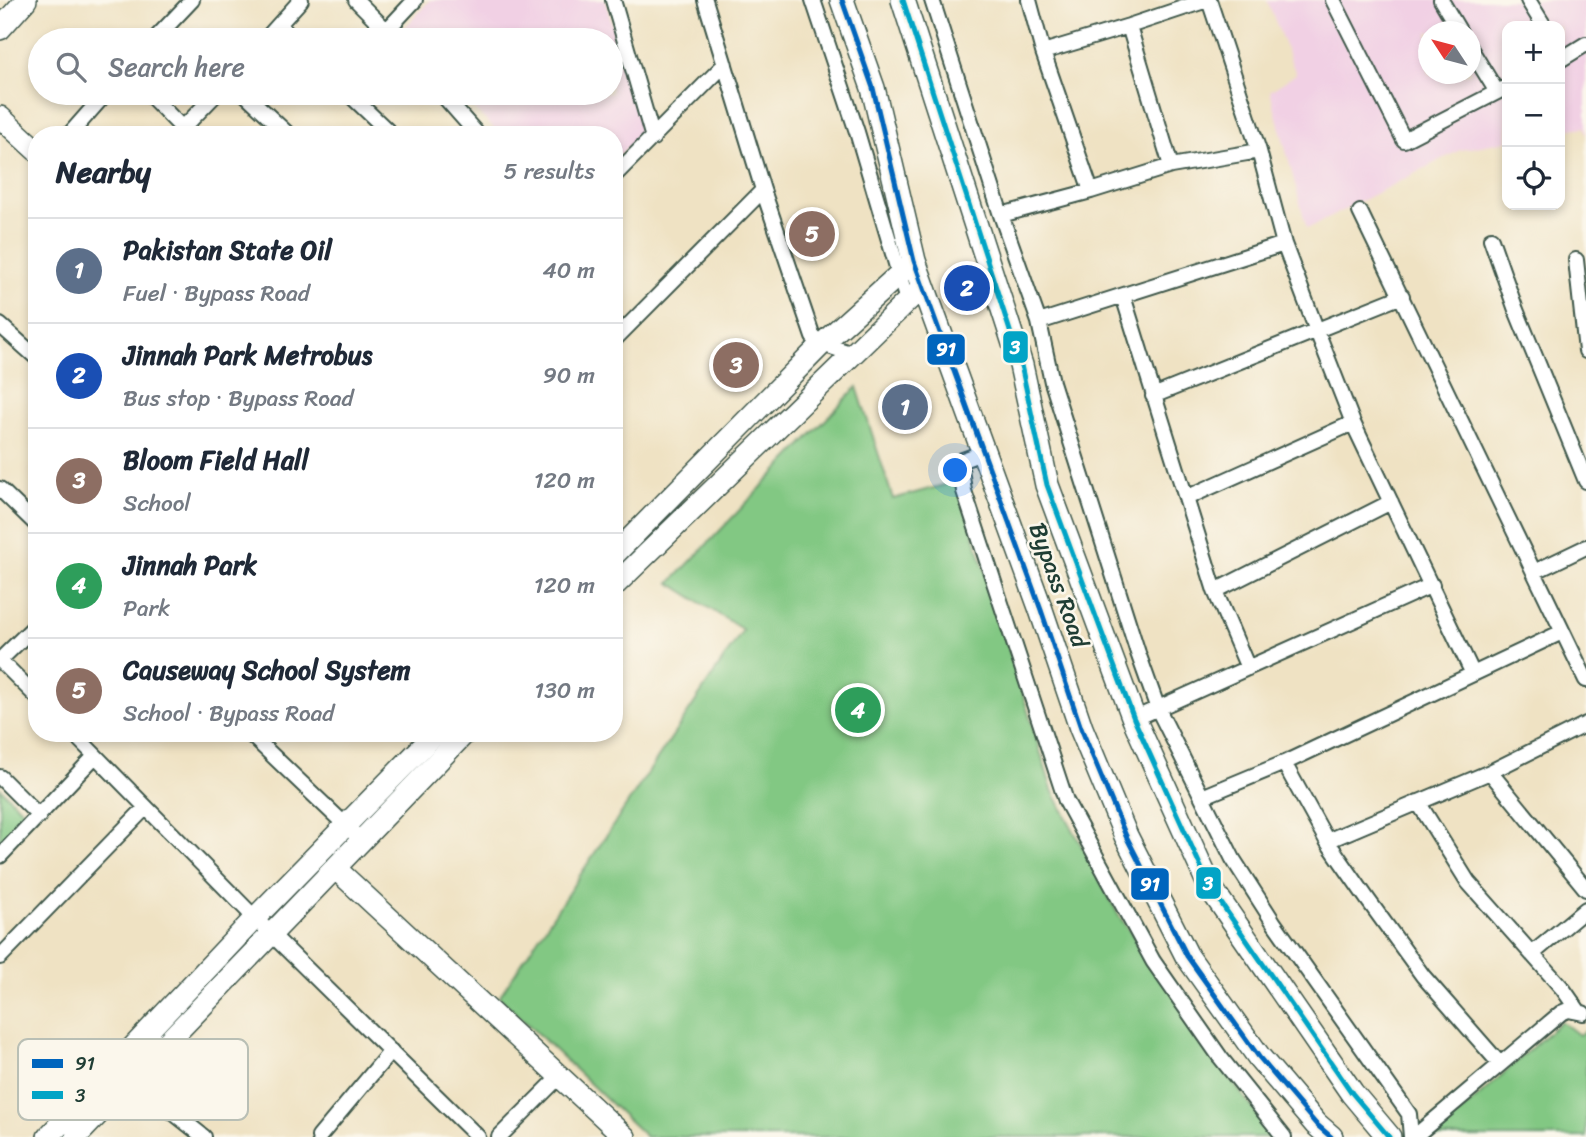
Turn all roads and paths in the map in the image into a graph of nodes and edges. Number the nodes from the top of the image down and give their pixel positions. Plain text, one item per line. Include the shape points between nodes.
1 (26, 0) edge
2 (192, 0) edge
3 (301, 0) edge
4 (356, 0) edge
5 (415, 0) edge
6 (613, 0) edge
7 (705, 0) edge
8 (813, 0) edge
9 (842, 0) edge
10 (903, 0) edge
11 (932, 0) edge
12 (1029, 0) edge
13 (1208, 0) edge
14 (1333, 0) edge
15 (1441, 0) edge
16 (1528, 0) edge
17 (1453, 21) edge
18 (1541, 21) edge
19 (279, 25) junction
20 (1129, 26) junction
21 (165, 28) edge
22 (276, 28) edge
23 (282, 28) edge
24 (384, 28) edge
25 (396, 28) edge
26 (621, 28) edge
27 (0, 29) edge
28 (623, 34) edge
29 (1586, 44) edge
30 (1042, 52) junction
31 (1565, 55) edge
32 (1481, 61) edge
33 (725, 64) junction
34 (1502, 89) edge
35 (95, 105) edge
36 (160, 105) edge
37 (207, 105) edge
38 (257, 105) edge
39 (361, 105) edge
40 (452, 105) edge
41 (0, 117) edge
42 (77, 126) edge
43 (181, 126) edge
44 (190, 126) edge
45 (279, 126) edge
46 (383, 126) edge
47 (470, 126) edge
48 (653, 138) junction
49 (28, 143) edge
50 (1259, 151) junction
51 (1171, 166) junction
52 (623, 167) edge
53 (763, 190) junction
54 (1091, 191) junction
55 (1360, 212) dead end
56 (1003, 222) junction
57 (981, 236) junction
58 (1491, 239) dead end
59 (1284, 244) junction
60 (1576, 261) dead end
61 (906, 267) junction
62 (915, 293) junction
63 (1123, 296) junction
64 (1402, 296) junction
65 (1039, 321) junction
66 (0, 325) edge
67 (623, 331) edge
68 (1317, 331) junction
69 (822, 344) junction
70 (28, 350) edge
71 (1586, 351) edge
72 (853, 354) junction
73 (1153, 396) junction
74 (1353, 423) junction
75 (982, 453) junction
76 (1586, 481) edge
77 (0, 489) edge
78 (1186, 498) junction
79 (1391, 502) junction
80 (28, 516) edge
81 (623, 546) edge
82 (1586, 547) edge
83 (1534, 572) junction
84 (623, 577) edge
85 (1432, 585) junction
86 (1215, 591) junction
87 (1562, 632) junction
88 (28, 633) edge
89 (0, 660) edge
90 (1248, 668) junction
91 (1473, 674) junction
92 (1586, 680) edge
93 (28, 688) edge
94 (1158, 709) junction
95 (1134, 719) junction
96 (1586, 724) edge
97 (81, 742) edge
98 (258, 742) edge
99 (438, 742) edge
100 (95, 756) junction
101 (1284, 763) junction
102 (1490, 772) junction
103 (0, 778) edge
104 (1202, 797) junction
105 (1418, 802) junction
106 (146, 807) junction
107 (39, 816) junction
108 (354, 833) junction
109 (1327, 841) junction
110 (0, 856) edge
111 (336, 869) junction
112 (1586, 889) edge
113 (1586, 909) edge
114 (256, 918) junction
115 (272, 935) junction
116 (1532, 954) junction
117 (0, 957) edge
118 (1583, 1013) edge
119 (141, 1039) edge
120 (172, 1039) edge
121 (391, 1051) junction
122 (1500, 1064) junction
123 (560, 1076) junction
124 (64, 1120) edge
125 (93, 1120) edge
126 (183, 1120) edge
127 (48, 1137) edge
128 (76, 1137) edge
129 (204, 1137) edge
130 (319, 1137) edge
131 (478, 1137) edge
132 (499, 1137) edge
133 (625, 1137) edge
134 (1284, 1137) edge
135 (1331, 1137) edge
136 (1389, 1137) edge
137 (1413, 1137) edge

1 - 27 main road
2 - 21 street
3 - 19 street
4 - 24 street
5 - 25 street
6 - 26 street
7 - 33 street
8 - 61 street
9 - 61 main road, Bypass Road via 873,88
10 - 57 main road
11 - 56 street
12 - 30 street
13 - 20 street
13 - 50 street
14 - 34 street via 1404,140
15 - 17 street
16 - 18 street
19 - 22 street
19 - 23 street
20 - 30 street
20 - 51 street
28 - 48 street
29 - 31 street
30 - 54 street
32 - 34 street
33 - 48 street
33 - 53 street
35 - 42 street
36 - 43 street
37 - 44 street
38 - 45 street
39 - 46 street
40 - 47 street
41 - 49 main road
48 - 52 street
50 - 51 street
50 - 59 street
51 - 54 street
53 - 67 street
53 - 69 street via 813,337
54 - 56 street
55 - 64 street
56 - 57 street
56 - 65 street
57 - 95 main road via 1021,365 1047,485
58 - 76 street
59 - 63 street
59 - 68 street
60 - 71 street
61 - 62 main road, Bypass Road
61 - 69 main road
62 - 72 main road
62 - 75 main road, Bypass Road
63 - 65 street
63 - 73 street
64 - 68 street
64 - 83 street
65 - 94 street via 1052,382
66 - 70 street
68 - 73 street
68 - 74 street
69 - 72 street
69 - 81 main road
72 - 84 main road
73 - 78 street
74 - 78 street
74 - 79 street
75 - 134 street via 960,461 964,491 1066,801 1153,961 1220,1057
75 - 135 main road, Bypass Road via 1081,728 1126,836 1187,956 1259,1056
77 - 80 street
78 - 86 street
79 - 85 street
79 - 86 street
82 - 83 street
83 - 87 street
85 - 90 street
85 - 91 street
86 - 90 street
87 - 91 street
87 - 92 street
88 - 89 street
89 - 93 street
90 - 94 street
91 - 101 street
94 - 95 street
94 - 104 street
95 - 136 main road via 1210,887 1352,1093
96 - 102 street
97 - 100 street
98 - 108 street
99 - 108 main road
100 - 106 street
100 - 107 street
101 - 104 street
101 - 109 street
102 - 105 street
102 - 112 street
103 - 107 street
104 - 137 street via 1233,859 1274,923 1409,1114
105 - 109 street
105 - 116 street via 1468,882
106 - 114 street
106 - 117 street
107 - 110 street
108 - 111 main road
108 - 114 main road
109 - 122 street via 1423,976
111 - 115 main road
111 - 123 main road
113 - 116 street
114 - 115 street
114 - 119 main road
115 - 120 main road
115 - 121 street
116 - 118 street
118 - 122 street via 1561,1013
121 - 130 street
121 - 131 street
122 - 137 street
123 - 132 street
123 - 133 main road
124 - 127 main road
125 - 128 main road
126 - 129 street

